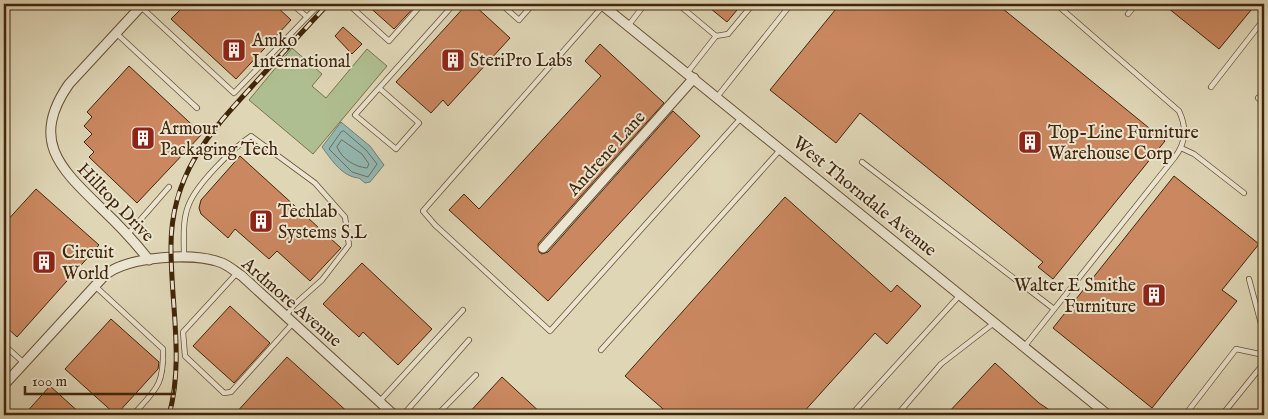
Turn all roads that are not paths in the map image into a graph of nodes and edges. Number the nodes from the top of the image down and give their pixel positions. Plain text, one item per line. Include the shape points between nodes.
1 (292, 4) edge
2 (320, 4) edge
3 (348, 4) edge
4 (422, 4) edge
5 (454, 4) edge
6 (500, 4) edge
7 (533, 4) edge
8 (645, 4) edge
9 (753, 4) edge
10 (791, 4) edge
11 (1056, 4) edge
12 (1136, 4) edge
13 (142, 5) edge
14 (602, 5) edge
15 (679, 5) dead end
16 (1128, 14) dead end
17 (307, 17) junction
18 (1264, 19) edge
19 (628, 26) junction
20 (116, 33) junction
21 (716, 36) junction
22 (690, 75) junction
23 (1211, 87) dead end
24 (379, 88) junction
25 (717, 97) junction
26 (1258, 98) dead end
27 (1264, 103) edge
28 (197, 108) dead end
29 (742, 117) junction
30 (1182, 148) junction
31 (780, 149) junction
32 (862, 162) dead end
33 (169, 187) dead end
34 (1244, 193) dead end
35 (128, 234) junction
36 (543, 248) dead end
37 (184, 258) junction
38 (149, 260) junction
39 (237, 273) junction
40 (1249, 279) dead end
41 (95, 286) junction
42 (960, 295) junction
43 (1054, 309) junction
44 (463, 310) dead end
45 (289, 320) junction
46 (994, 323) junction
47 (1264, 335) edge
48 (469, 340) dead end
49 (4, 345) edge
50 (1024, 347) junction
51 (601, 350) dead end
52 (1264, 355) edge
53 (24, 363) junction
54 (1264, 363) edge
55 (476, 375) dead end
56 (4, 385) edge
57 (379, 402) junction
58 (133, 415) edge
59 (394, 415) edge
60 (403, 415) edge
61 (437, 415) edge
62 (851, 415) edge
63 (897, 415) edge
64 (1108, 415) edge
65 (1185, 415) edge
66 (1222, 415) edge

1 - 17 lane
2 - 17 lane
3 - 4 lane via 389,41
5 - 24 lane
6 - 7 lane via 519,20
8 - 19 lane
9 - 21 lane via 728,34
10 - 25 lane
11 - 30 lane via 1180,111 1185,135
12 - 16 lane
13 - 17 lane via 234,93
13 - 20 street, Hilltop Drive
14 - 19 street, West Thorndale Avenue
14 - 29 lane via 423,211 550,330
15 - 21 lane
18 - 23 lane
19 - 22 street, West Thorndale Avenue
20 - 28 lane
20 - 35 street, Hilltop Drive via 59,99 51,138 58,162 66,175
21 - 22 lane
22 - 25 street, West Thorndale Avenue
22 - 36 street, Andrene Lane
24 - 24 lane via 355,115 396,149 420,123
25 - 29 street, West Thorndale Avenue
26 - 27 lane
29 - 31 street, West Thorndale Avenue
30 - 34 lane
30 - 43 lane
31 - 42 street, West Thorndale Avenue
31 - 51 lane
32 - 43 lane
33 - 35 lane
35 - 38 street, Hilltop Drive
37 - 38 street, Ardmore Avenue
37 - 39 street, Ardmore Avenue via 207,259 224,264
37 - 45 lane via 184,224 188,204 236,146 251,136 315,184 345,217 349,245 322,280 294,305
38 - 41 street, Hilltop Drive via 116,266
39 - 45 street, Ardmore Avenue
39 - 45 lane via 184,332 185,356 224,393 231,392
40 - 47 lane
41 - 53 street, Hilltop Drive
41 - 58 lane via 163,349 164,369 160,384
42 - 46 street, West Thorndale Avenue
42 - 62 lane
43 - 50 lane
44 - 57 lane
45 - 57 street, Ardmore Avenue
46 - 50 street, West Thorndale Avenue
46 - 63 lane via 941,364
48 - 60 lane
49 - 53 lane
50 - 64 street, West Thorndale Avenue
52 - 65 lane via 1236,349
53 - 56 street, Hilltop Drive
54 - 66 lane
55 - 61 lane
57 - 59 street, Ardmore Avenue

